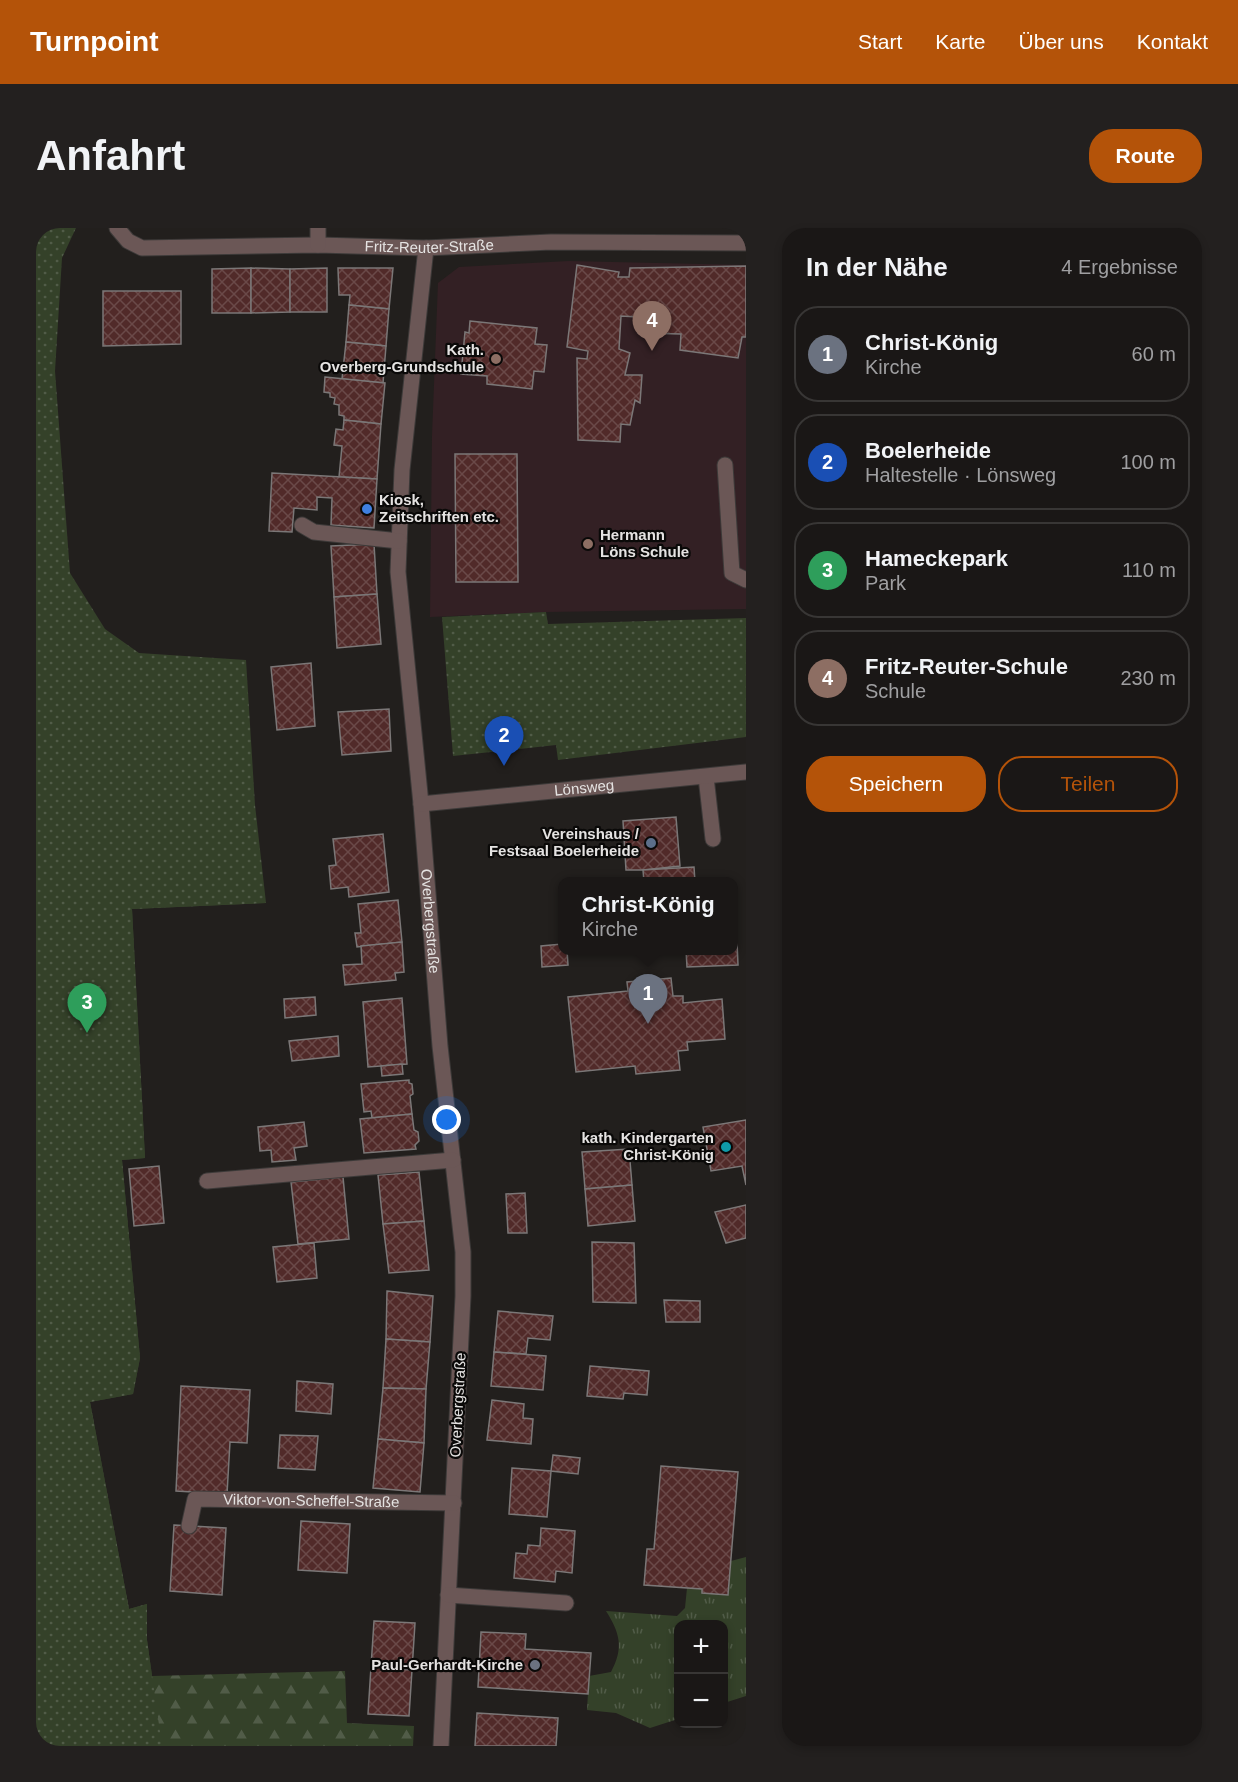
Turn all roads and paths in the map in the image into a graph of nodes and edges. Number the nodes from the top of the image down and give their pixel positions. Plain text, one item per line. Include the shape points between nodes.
1 (318, 228) edge
2 (117, 229) edge
3 (746, 243) edge
4 (318, 245) junction
5 (426, 248) junction
6 (725, 465) dead end
7 (302, 525) dead end
8 (399, 541) junction
9 (746, 580) edge
10 (746, 772) edge
11 (706, 777) junction
12 (421, 804) junction
13 (712, 839) dead end
14 (453, 1160) junction
15 (207, 1180) dead end
16 (454, 1503) junction
17 (189, 1526) dead end
18 (448, 1595) junction
19 (567, 1603) dead end
20 (441, 1746) edge

1 - 4 street
2 - 4 street, Fritz-Reuter-Straße via 142,248
3 - 5 street, Fritz-Reuter-Straße via 551,242
4 - 5 street, Fritz-Reuter-Straße
5 - 8 street, Overbergstraße via 408,406
6 - 9 street via 732,573
7 - 8 street via 314,532
8 - 12 street, Overbergstraße via 398,572
10 - 11 street, Lönsweg
11 - 12 street, Lönsweg
11 - 13 street
12 - 14 street, Overbergstraße
14 - 15 street
14 - 16 street, Overbergstraße via 463,1252
16 - 17 street, Viktor-von-Scheffel-Straße via 195,1499
16 - 18 street, Overbergstraße
18 - 19 street
18 - 20 street, Overbergstraße

